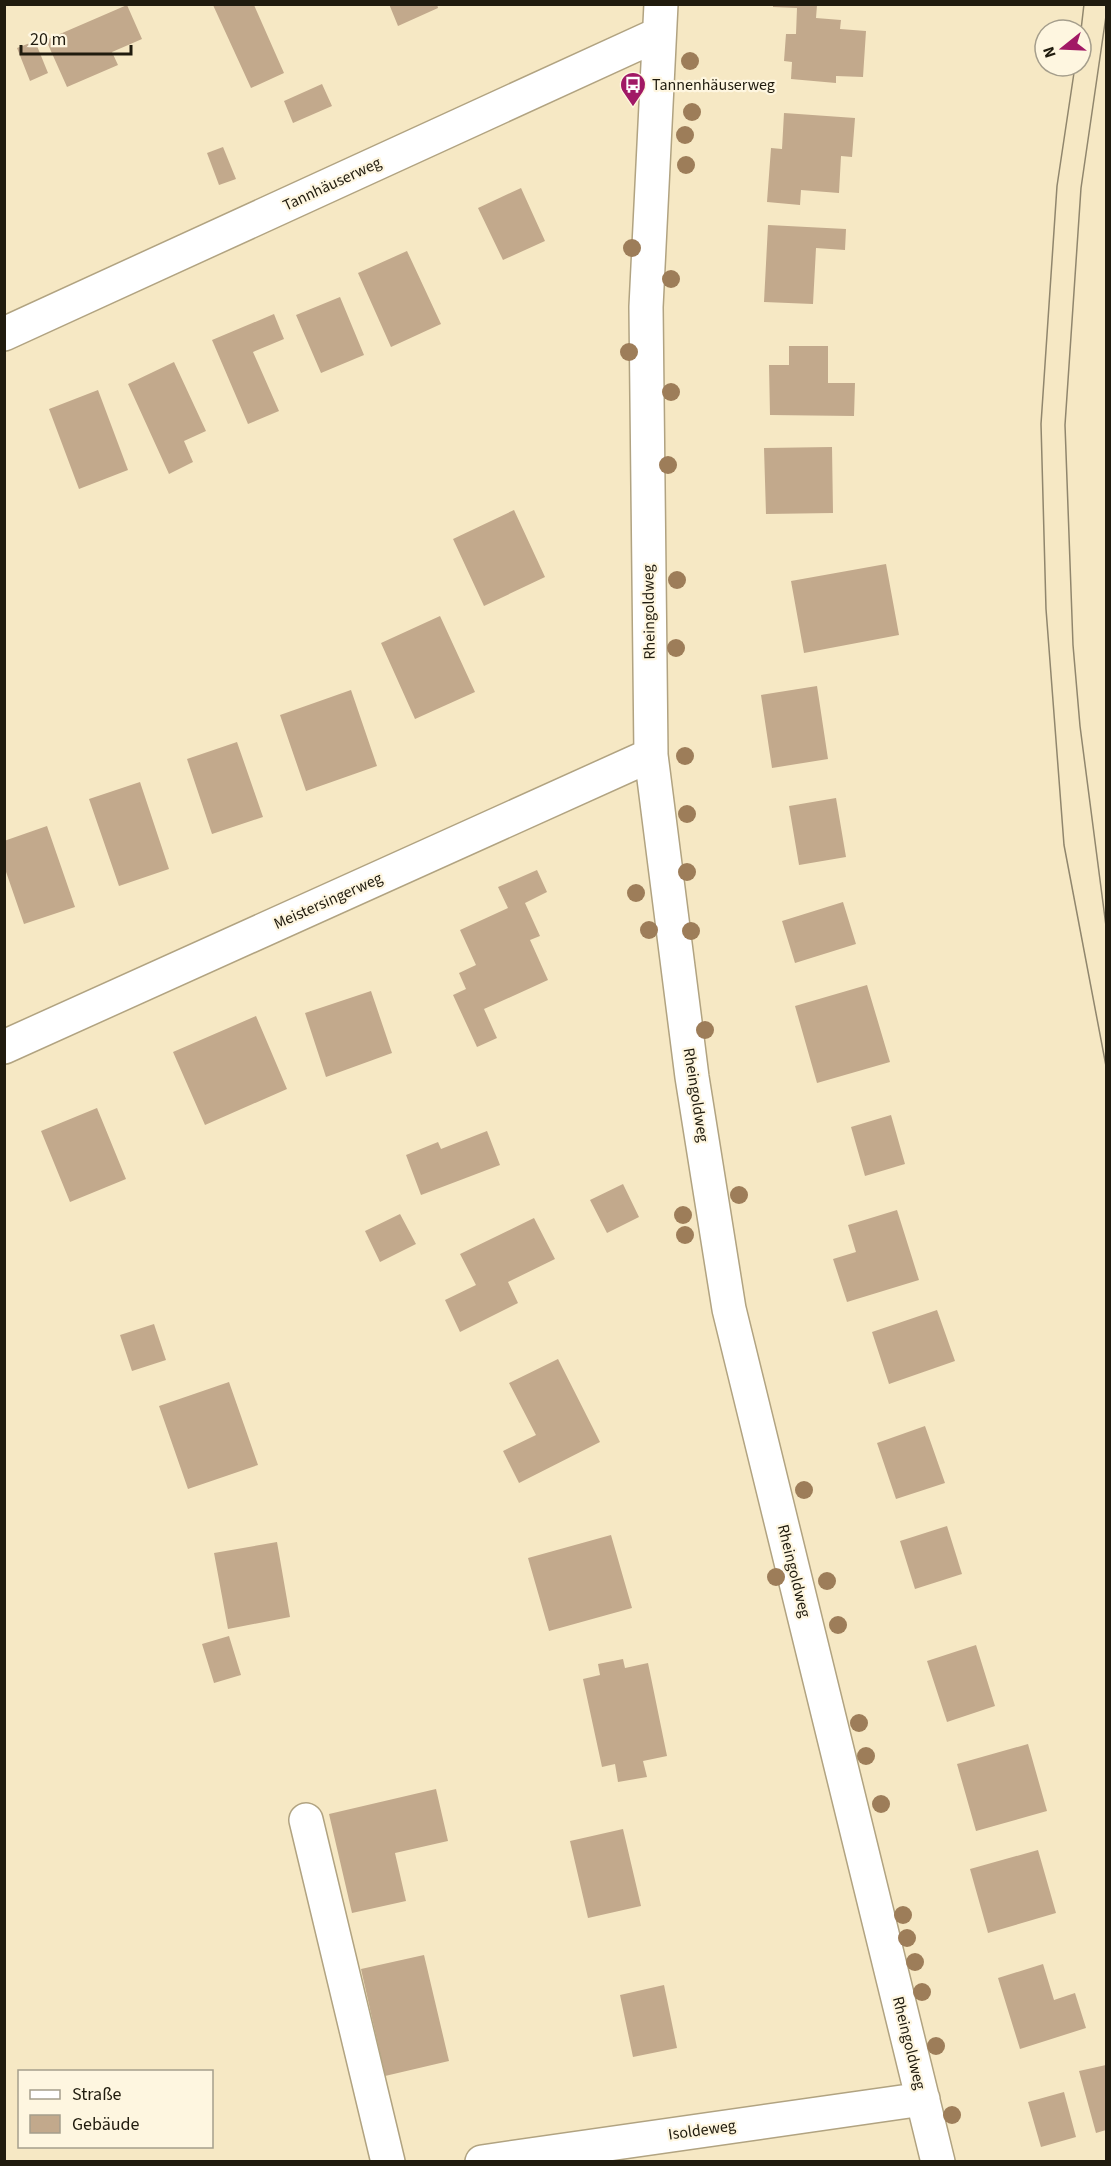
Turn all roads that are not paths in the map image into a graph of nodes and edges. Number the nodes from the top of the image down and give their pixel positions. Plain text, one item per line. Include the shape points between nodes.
1 (660, 19) edge
2 (4, 334) edge
3 (651, 755) junction
4 (4, 1047) edge
5 (306, 1820) dead end
6 (923, 2099) junction
7 (388, 2162) edge
8 (482, 2162) edge
9 (938, 2162) edge

1 - 2 street, Tannhäuserweg
1 - 3 street, Rheingoldweg via 645,307
3 - 4 street, Meistersingerweg
3 - 6 street, Rheingoldweg via 692,1077 729,1309
5 - 7 street
6 - 8 street, Isoldeweg
6 - 9 street, Rheingoldweg

